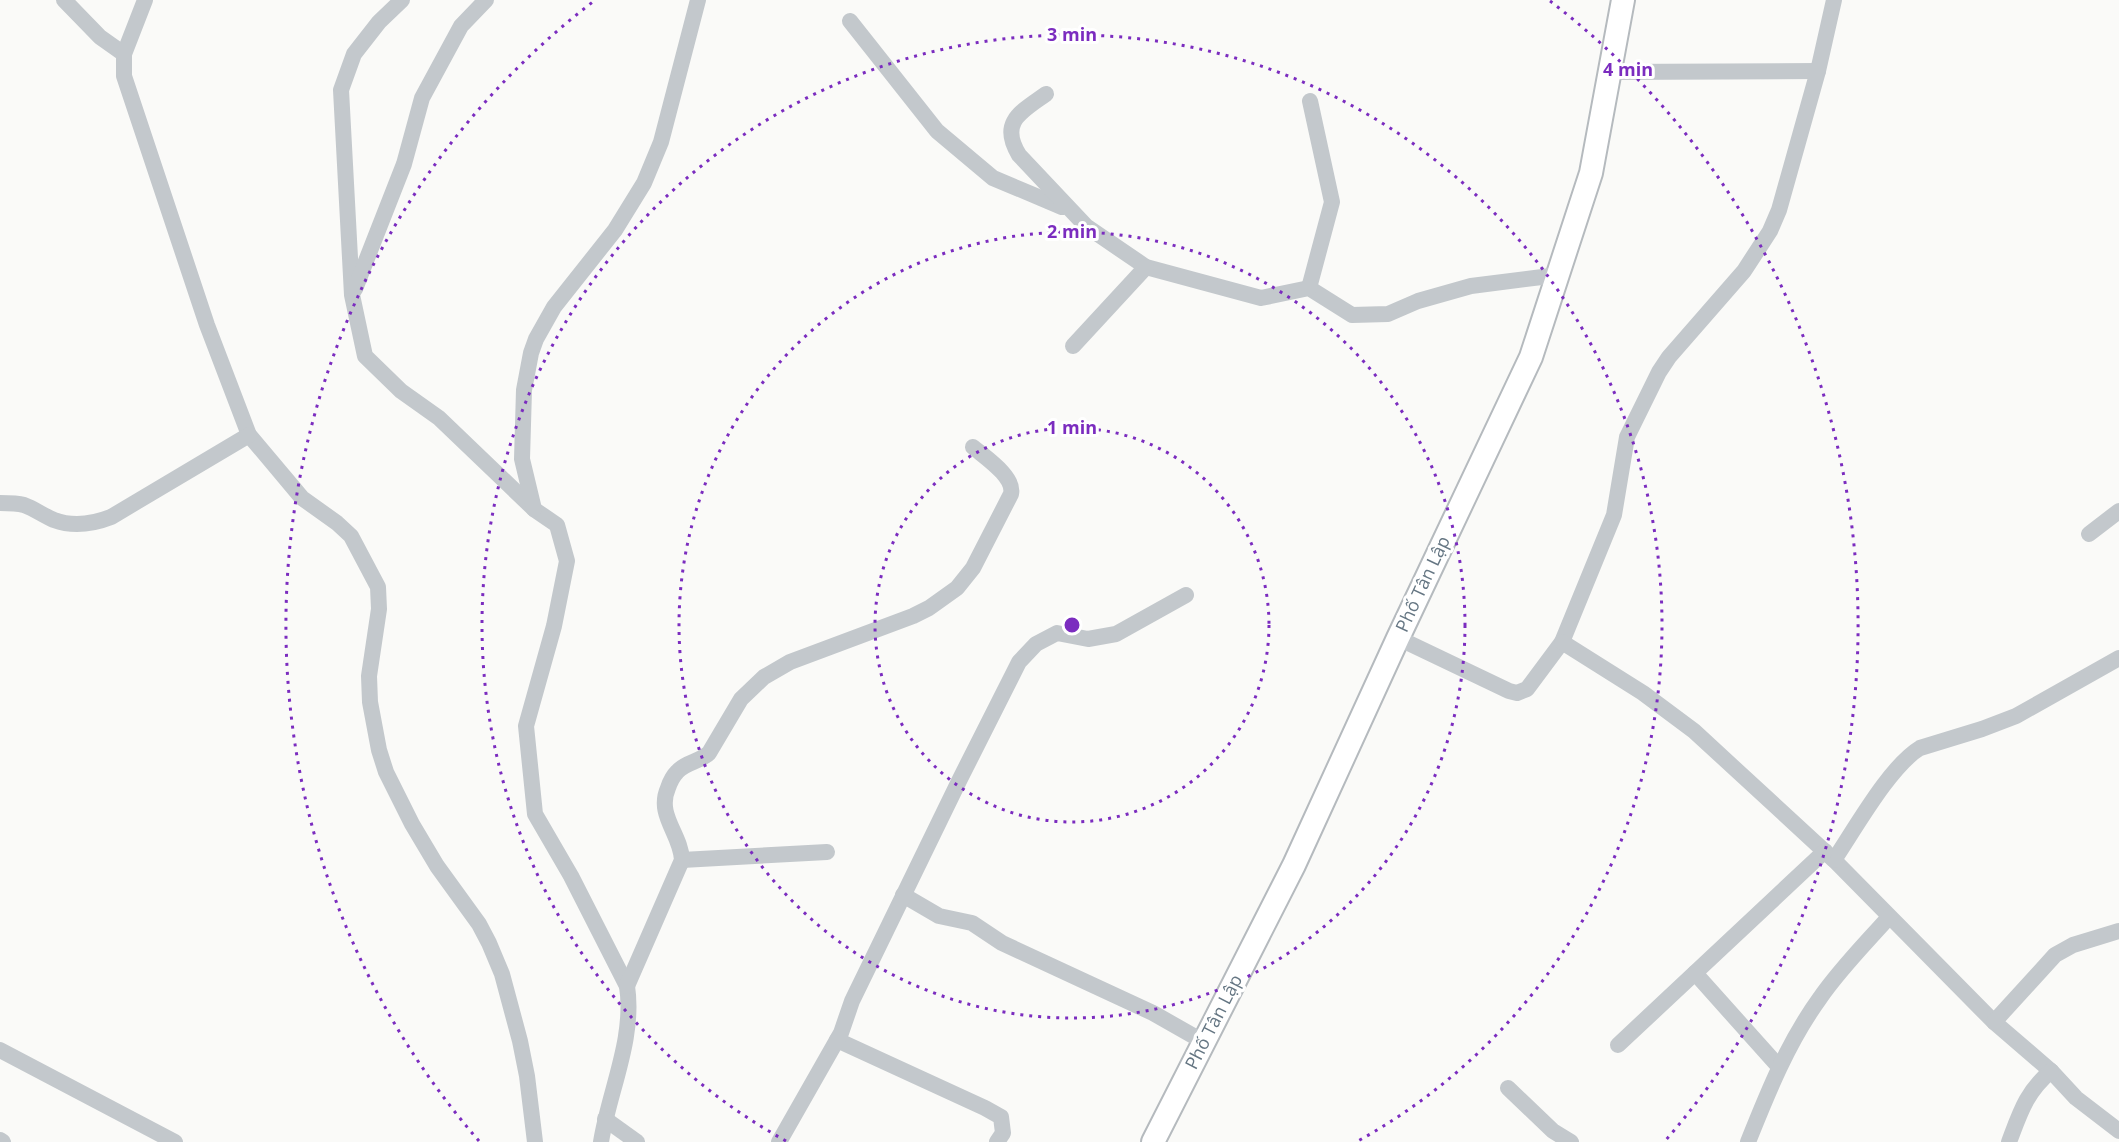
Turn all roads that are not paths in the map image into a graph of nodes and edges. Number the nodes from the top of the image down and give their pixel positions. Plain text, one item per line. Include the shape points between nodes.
1 (64, 0) edge
2 (146, 0) edge
3 (402, 0) edge
4 (486, 0) edge
5 (698, 0) edge
6 (1623, 0) edge
7 (1834, 0) edge
8 (850, 21) dead end
9 (124, 54) junction
10 (1818, 71) junction
11 (1610, 72) junction
12 (1046, 93) dead end
13 (1310, 101) dead end
14 (1069, 210) junction
15 (1146, 267) junction
16 (1558, 275) junction
17 (1309, 288) junction
18 (352, 295) junction
19 (1072, 346) dead end
20 (249, 435) junction
21 (973, 447) dead end
22 (0, 502) edge
23 (535, 510) junction
24 (2119, 511) edge
25 (2089, 534) dead end
26 (1185, 596) dead end
27 (1398, 638) junction
28 (1562, 642) junction
29 (2119, 658) edge
30 (827, 852) dead end
31 (1829, 856) junction
32 (682, 860) junction
33 (903, 895) junction
34 (1889, 917) junction
35 (2119, 931) edge
36 (1695, 973) junction
37 (627, 986) junction
38 (1994, 1022) junction
39 (837, 1040) junction
40 (1204, 1042) junction
41 (1618, 1046) dead end
42 (0, 1050) edge
43 (1779, 1067) junction
44 (2051, 1071) junction
45 (1508, 1088) dead end
46 (605, 1119) junction
47 (2119, 1131) edge
48 (1550, 1137) edge
49 (175, 1142) edge
50 (535, 1142) edge
51 (601, 1142) edge
52 (637, 1142) edge
53 (779, 1142) edge
54 (997, 1142) edge
55 (1153, 1142) edge
56 (1571, 1142) edge
57 (1748, 1142) edge
58 (2009, 1142) edge

1 - 9 street via 100,37
2 - 9 street
3 - 18 street via 354,54 341,90
4 - 18 street via 461,26 422,98 404,164
5 - 23 street via 661,142 644,183 615,231 554,307 531,353 523,402 522,459
6 - 11 main road, Phố Tân Lập
7 - 10 street
8 - 14 street via 937,131 993,178
9 - 20 street via 128,86 207,325
10 - 11 street
10 - 28 street via 1770,231 1744,271 1669,357 1633,422 1623,452 1614,515
11 - 16 main road, Phố Tân Lập via 1591,173
12 - 14 street via 1013,122 1012,144
13 - 17 street via 1332,202
14 - 15 street
15 - 17 street via 1261,298
15 - 19 street
16 - 17 street via 1471,286 1388,314 1352,315
16 - 27 main road, Phố Tân Lập via 1531,357
18 - 23 street via 366,356 401,391 439,418
20 - 22 street via 100,521 67,524 21,504
20 - 50 street via 302,498 351,536 378,587 379,609 369,676 379,750 412,825 479,924 502,974 527,1076
21 - 32 street via 1008,478 1013,488 966,579 929,608 790,662 753,686 732,712 709,753 682,766 665,795 664,811 679,842
23 - 37 street via 557,525 567,561 554,626 526,726 536,814
24 - 25 street
26 - 33 street via 1116,634 1088,639 1057,633 1036,644 1019,662
27 - 28 street via 1517,693 1527,688
27 - 40 main road, Phố Tân Lập via 1294,865
28 - 31 street via 1694,731
29 - 31 street via 2016,716 1912,753
30 - 32 street
31 - 34 street
31 - 36 street
32 - 37 street
33 - 39 street
33 - 40 street via 939,916 972,923 1002,942 1153,1013
34 - 38 street
34 - 43 street via 1818,1000
35 - 38 street via 2073,945 2055,955
36 - 41 street
36 - 43 street
37 - 46 street via 629,1001 622,1056
38 - 44 street
39 - 53 street
39 - 54 street via 1001,1117 1003,1133
40 - 55 main road, Phố Tân Lập
42 - 49 street
43 - 57 street
44 - 47 street via 2076,1098
44 - 58 street via 2037,1082 2026,1099
45 - 48 street
46 - 51 street
46 - 52 street
48 - 56 street

